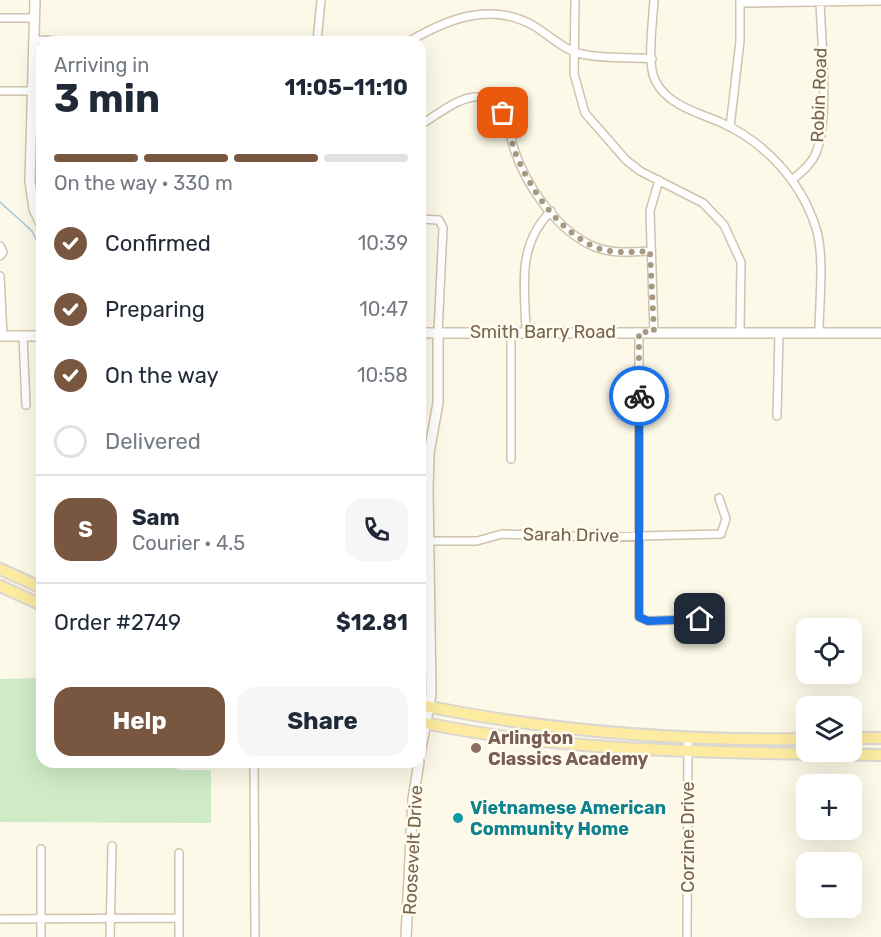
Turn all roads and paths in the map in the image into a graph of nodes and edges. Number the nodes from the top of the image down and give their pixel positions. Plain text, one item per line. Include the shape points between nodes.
1 (35, 0) edge
2 (321, 0) edge
3 (574, 0) edge
4 (654, 0) edge
5 (820, 1) edge
6 (881, 1) edge
7 (740, 2) edge
8 (0, 18) edge
9 (35, 18) junction
10 (318, 36) edge
11 (418, 36) edge
12 (35, 40) joint
13 (573, 51) junction
14 (652, 59) junction
15 (0, 91) edge
16 (34, 91) junction
17 (36, 113) edge
18 (426, 121) edge
19 (730, 127) junction
20 (36, 132) edge
21 (659, 180) junction
22 (792, 180) junction
23 (551, 212) junction
24 (36, 213) edge
25 (426, 219) edge
26 (0, 246) edge
27 (650, 251) junction
28 (0, 256) edge
29 (0, 276) edge
30 (511, 332) junction
31 (526, 332) junction
32 (639, 332) junction
33 (654, 332) junction
34 (426, 333) edge
35 (438, 333) junction
36 (740, 333) junction
37 (779, 333) junction
38 (819, 333) junction
39 (881, 333) edge
40 (2, 336) edge
41 (23, 336) junction
42 (36, 336) edge
43 (26, 405) dead end
44 (777, 416) dead end
45 (511, 459) dead end
46 (719, 498) dead end
47 (426, 519) edge
48 (640, 537) junction
49 (426, 541) edge
50 (0, 569) edge
51 (36, 585) edge
52 (0, 586) edge
53 (36, 602) edge
54 (703, 612) dead end
55 (426, 706) edge
56 (426, 724) edge
57 (688, 737) junction
58 (862, 738) edge
59 (881, 738) edge
60 (796, 739) edge
61 (688, 751) junction
62 (878, 755) edge
63 (254, 768) edge
64 (418, 768) edge
65 (112, 846) dead end
66 (40, 849) dead end
67 (179, 853) dead end
68 (179, 918) junction
69 (0, 919) edge
70 (110, 919) junction
71 (41, 920) junction
72 (41, 937) edge
73 (110, 937) edge
74 (179, 937) edge
75 (255, 937) edge
76 (406, 937) edge
77 (687, 937) edge

1 - 9 street
2 - 10 street
3 - 13 street
4 - 14 street
5 - 6 street
5 - 7 street
5 - 22 street, Robin Road via 823,90 819,141 809,166
7 - 19 street via 740,41
8 - 9 street
9 - 12 street
11 - 13 street via 466,15 499,15 524,20
12 - 16 street
13 - 14 street
13 - 21 street via 576,87 585,113 626,160
14 - 19 street via 651,70 664,94
15 - 16 street
16 - 17 street
18 - 23 street via 466,98 492,102 507,120 519,162
19 - 22 street via 770,154
20 - 24 street via 30,182
21 - 27 street via 650,203
21 - 36 street via 709,207 729,233 741,262
22 - 38 street via 816,229
23 - 27 street via 596,247
23 - 31 street via 538,225 525,255
25 - 35 street via 439,220 443,228
26 - 28 street
27 - 33 street
29 - 40 street
30 - 31 street, Smith Barry Road
30 - 35 street, Smith Barry Road
30 - 45 street
31 - 32 street, Smith Barry Road
32 - 33 street, Smith Barry Road
32 - 48 street
33 - 36 street, Smith Barry Road
34 - 35 street, Smith Barry Road
35 - 47 street via 438,403 429,453
36 - 37 street, Smith Barry Road
37 - 38 street, Smith Barry Road
37 - 44 street
38 - 39 street, Smith Barry Road
40 - 41 street
41 - 42 street
41 - 43 street
46 - 48 street, Sarah Drive via 726,519 722,534
48 - 49 street, Sarah Drive via 502,534 477,541
48 - 54 street via 639,617 648,621 700,619
50 - 51 main road
52 - 53 main road
55 - 57 main road via 535,724
56 - 61 main road via 569,742
57 - 60 main road
57 - 61 street, Corzine Drive
58 - 59 main road
61 - 62 main road
61 - 77 street, Corzine Drive
63 - 75 street
64 - 76 street, Roosevelt Drive
65 - 70 street
66 - 71 street
67 - 68 street
68 - 70 street
68 - 74 street
69 - 71 street
70 - 71 street
70 - 73 street
71 - 72 street

